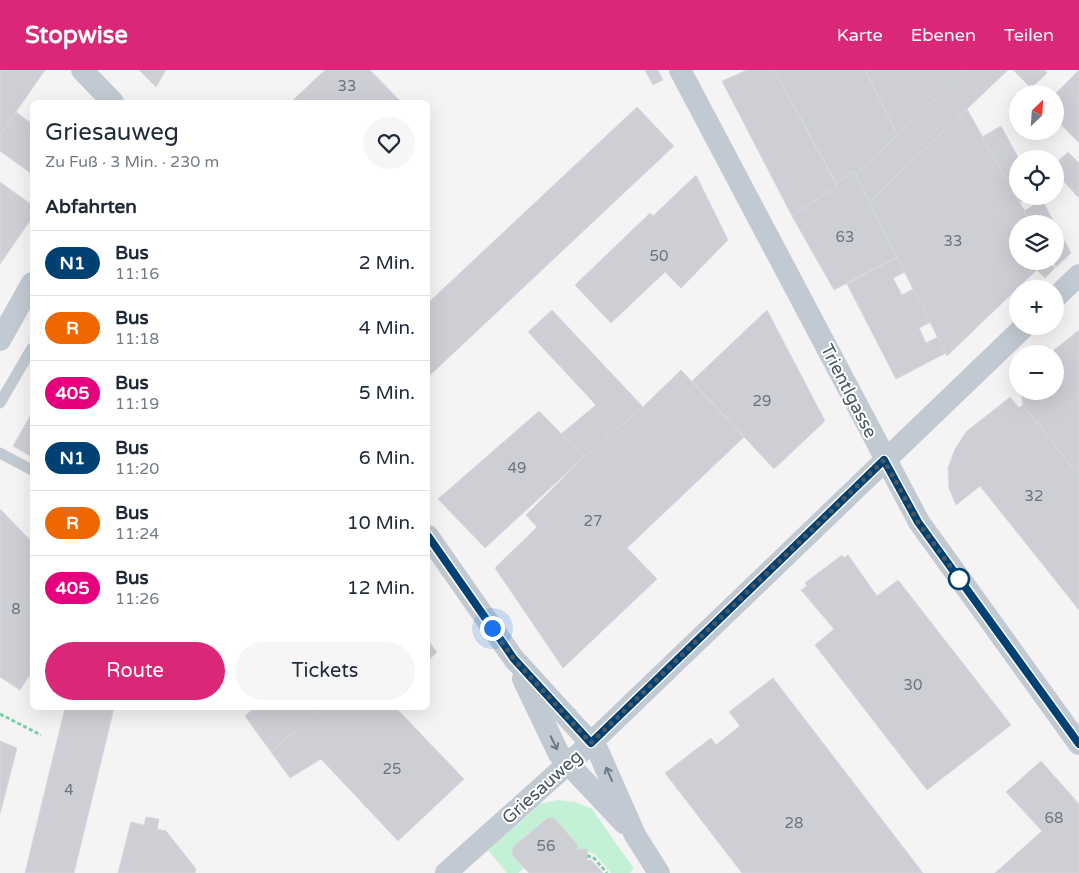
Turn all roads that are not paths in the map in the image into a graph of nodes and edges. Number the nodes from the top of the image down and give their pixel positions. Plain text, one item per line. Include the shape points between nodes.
1 (82, 70) edge
2 (680, 70) edge
3 (111, 100) edge
4 (1079, 276) edge
5 (30, 288) edge
6 (1064, 290) edge
7 (1016, 335) edge
8 (0, 340) edge
9 (30, 351) edge
10 (0, 403) edge
11 (0, 453) edge
12 (884, 460) junction
13 (30, 469) edge
14 (430, 539) edge
15 (514, 659) junction
16 (591, 743) junction
17 (1079, 744) edge
18 (568, 764) junction
19 (635, 835) junction
20 (446, 873) edge
21 (659, 873) edge

1 - 3 street
2 - 12 street, Trientlgasse
4 - 6 street
5 - 8 street
7 - 12 street, Griesauweg
9 - 10 lane
11 - 13 lane
12 - 16 street, Griesauweg
12 - 17 street, Trientlgasse via 918,522
14 - 15 street
15 - 16 street
15 -> 18 street via 559,754
16 - 18 street, Griesauweg
19 -> 16 street via 598,751
18 - 19 street
18 - 20 street, Griesauweg
19 - 21 street

